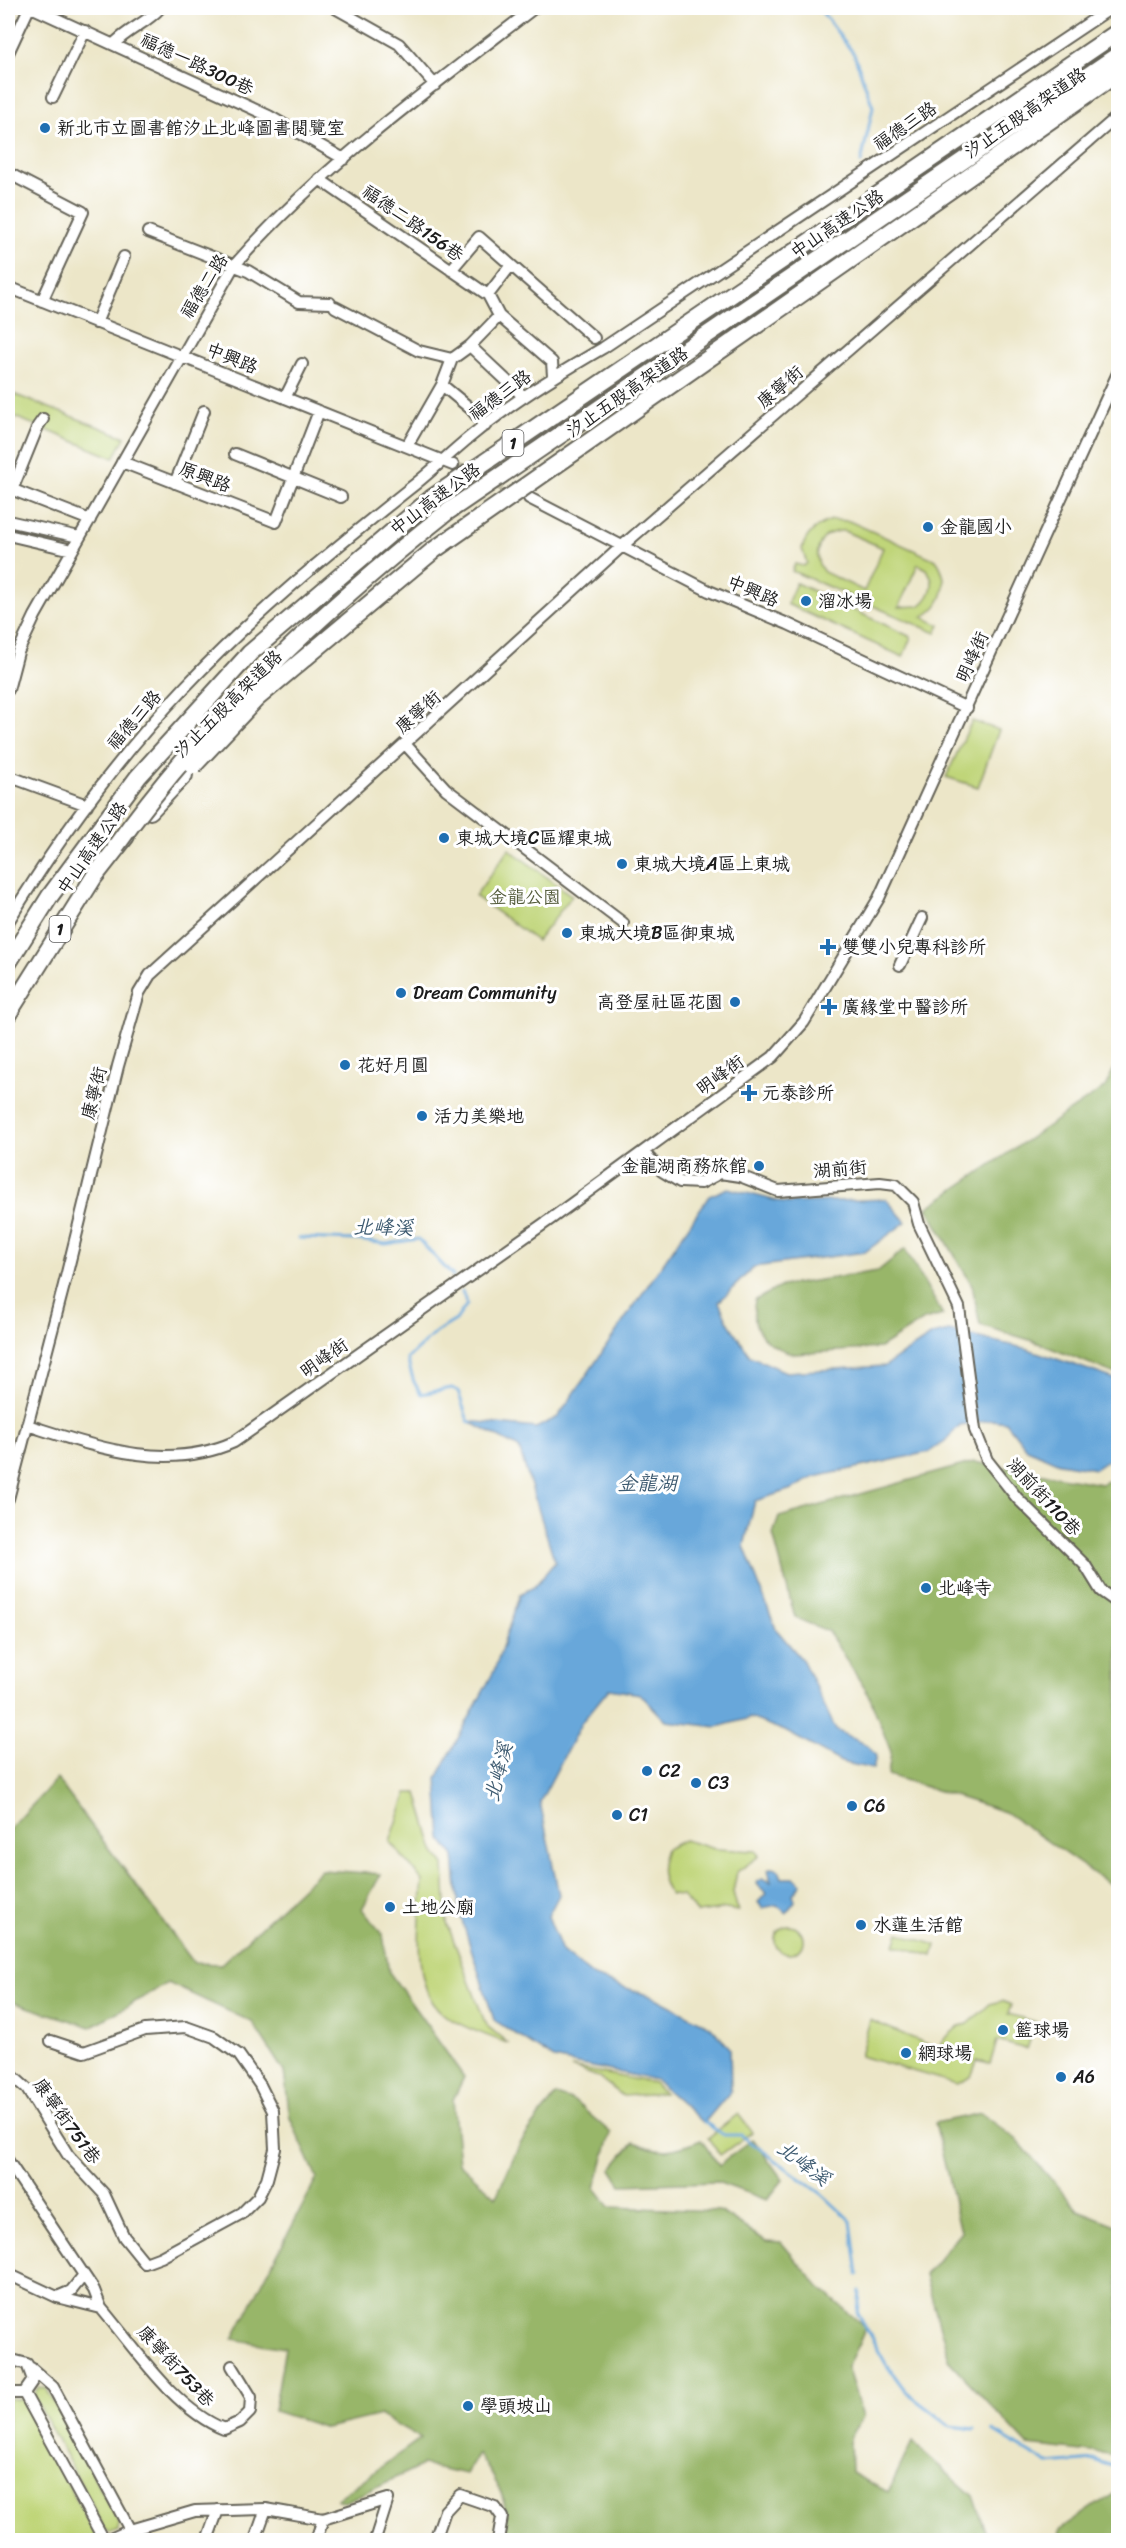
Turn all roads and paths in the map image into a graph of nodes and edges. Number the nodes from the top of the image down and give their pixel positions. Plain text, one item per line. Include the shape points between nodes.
1 (31, 8) edge
2 (160, 8) edge
3 (335, 8) edge
4 (534, 8) edge
5 (1111, 8) edge
6 (85, 31) junction
7 (1119, 32) edge
8 (114, 44) junction
9 (8, 53) edge
10 (1119, 55) edge
11 (1119, 73) edge
12 (435, 85) junction
13 (53, 97) dead end
14 (1119, 116) edge
15 (344, 159) junction
16 (8, 173) edge
17 (319, 179) junction
18 (148, 232) dead end
19 (124, 256) dead end
20 (511, 266) junction
21 (233, 267) junction
22 (452, 270) junction
23 (8, 286) edge
24 (488, 295) junction
25 (42, 301) junction
26 (499, 316) junction
27 (96, 323) junction
28 (594, 338) dead end
29 (470, 346) junction
30 (181, 356) junction
31 (452, 359) junction
32 (302, 364) dead end
33 (1119, 373) edge
34 (553, 376) junction
35 (442, 385) junction
36 (524, 397) junction
37 (285, 398) junction
38 (204, 411) dead end
39 (319, 411) junction
40 (44, 419) dead end
41 (485, 426) junction
42 (407, 446) junction
43 (235, 454) dead end
44 (122, 462) junction
45 (448, 463) junction
46 (293, 479) junction
47 (175, 483) junction
48 (10, 489) edge
49 (341, 497) dead end
50 (529, 498) tunnel mouth
51 (90, 520) junction
52 (8, 521) edge
53 (8, 536) edge
54 (79, 537) junction
55 (621, 547) junction
56 (72, 550) junction
57 (10, 669) edge
58 (8, 690) edge
59 (967, 708) junction
60 (406, 745) junction
61 (8, 776) edge
62 (87, 805) junction
63 (116, 846) junction
64 (922, 918) dead end
65 (8, 922) edge
66 (623, 923) dead end
67 (8, 963) edge
68 (900, 965) dead end
69 (8, 1014) edge
70 (643, 1152) junction
71 (962, 1327) joint
72 (27, 1425) junction
73 (8, 1499) edge
74 (1119, 1603) edge
75 (51, 2041) dead end
76 (8, 2072) edge
77 (8, 2161) edge
78 (8, 2274) edge
79 (83, 2276) junction
80 (57, 2297) junction
81 (101, 2308) junction
82 (8, 2363) edge
83 (232, 2366) dead end
84 (31, 2368) junction
85 (8, 2393) edge
86 (24, 2393) junction
87 (266, 2509) junction
88 (218, 2510) junction
89 (323, 2519) junction
90 (131, 2535) edge
91 (106, 2541) edge
92 (207, 2541) edge
93 (255, 2541) edge
94 (316, 2541) edge
95 (375, 2541) edge
96 (435, 2541) edge
97 (498, 2541) edge

1 - 6 street, 福德一路300巷
1 - 9 street
2 - 8 street via 152,17 127,30
3 - 12 street via 399,44
4 - 12 street, 福德二路
5 - 34 street, 福德三路 via 613,341
6 - 8 street, 福德一路300巷
6 - 13 street
7 - 67 highway, 中山高速公路 / 1 via 432,498 250,653 138,777 50,896
8 - 15 street, 福德一路300巷 via 269,116
10 - 63 highway, 中山高速公路 / 1, bridge via 447,512 369,573 275,661 172,773
11 - 63 highway, 汐止五股高架道路 / 1, bridge via 434,550 257,698
12 - 15 street, 福德二路
14 - 55 street, 康寧街
15 - 17 street, 福德二路
16 - 25 street via 83,212
17 - 21 street, 福德二路 via 271,223
17 - 22 street, 福德二路156巷
18 - 21 street
19 - 27 street
20 - 22 street via 479,237
20 - 24 street
20 - 28 street
21 - 30 street, 福德二路
21 - 31 street via 248,271 299,302 332,305 419,351
22 - 24 street, 福德二路156巷
23 - 25 street, 中興路
24 - 26 street
25 - 27 street, 中興路
26 - 29 street
26 - 34 street via 552,362
27 - 30 street, 中興路
29 - 31 street
29 - 36 street
30 - 37 street, 中興路
30 - 44 street, 福德二路
31 - 35 street
32 - 37 street
33 - 59 street, 明峰街
34 - 36 street, 福德三路
35 - 41 street
35 - 42 street
36 - 41 street, 福德三路
37 - 39 street, 中興路
38 - 47 street
39 - 42 street, 中興路
39 - 46 street
40 - 48 street
41 - 45 street, 福德三路
42 - 45 street, 中興路
43 - 46 street
44 - 47 street, 原興路
44 - 51 street, 福德二路
45 - 62 street, 福德三路 via 290,586 213,659 129,750
46 - 47 street, 原興路 via 276,522
46 - 49 street
48 - 51 street
50 - 55 street, 中興路
51 - 54 street, 福德二路
52 - 54 street
53 - 56 street
54 - 56 street, 福德二路
55 - 59 street, 中興路
55 - 60 street, 康寧街
56 - 57 street, 福德二路
57 - 58 street, 福德二路
59 - 70 street, 明峰街 via 879,898 804,1022 773,1057
60 - 66 street via 446,789
60 - 72 street, 康寧街 via 258,875 144,983 118,1066
61 - 62 street
62 - 65 street, 福德三路
63 - 69 highway, 中山高速公路 / 1
64 - 68 street
70 - 71 street, 湖前街 via 680,1182 701,1183 720,1173 740,1176 778,1191 897,1185 913,1202 919,1224 959,1307
70 - 72 street, 明峰街 via 234,1442 217,1450 154,1457 108,1450
71 - 74 street, 湖前街110巷 via 975,1430 987,1460 1017,1498 1085,1565 1101,1591
72 - 73 street, 康寧街
75 - 76 street, 康寧街751巷 via 84,2052 145,2030 186,2027 214,2037 239,2055 273,2111 275,2150 258,2197 242,2213 145,2263 124,2237 104,2194 68,2156 27,2089
77 - 79 street
78 - 80 street
79 - 80 street via 71,2291
79 - 81 street
80 - 81 street
81 - 83 street, 康寧街753巷 via 179,2398 205,2421 224,2429 250,2412 251,2397
82 - 84 street via 22,2361
84 - 86 street via 33,2380
84 - 90 street via 53,2387
85 - 86 street
86 - 91 street
87 - 88 street
87 - 89 street
87 - 93 street
88 - 90 street via 195,2511
88 - 92 street
89 - 94 street
89 - 95 street via 388,2499
90 - 91 street
96 - 97 street via 445,2511 460,2495 495,2507 502,2517

